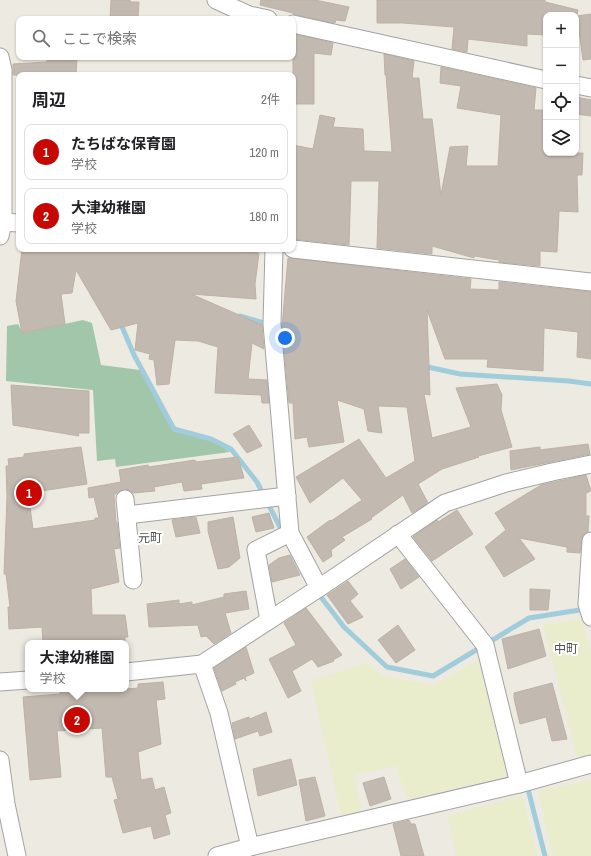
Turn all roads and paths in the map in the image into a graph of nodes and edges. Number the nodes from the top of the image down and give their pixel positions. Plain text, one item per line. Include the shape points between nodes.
1 (216, 0) edge
2 (254, 16) edge
3 (296, 25) edge
4 (0, 57) edge
5 (543, 79) edge
6 (579, 86) edge
7 (591, 88) edge
8 (6, 226) edge
9 (296, 249) edge
10 (274, 252) edge
11 (591, 282) edge
12 (591, 464) edge
13 (287, 496) junction
14 (290, 533) junction
15 (398, 534) junction
16 (591, 542) edge
17 (133, 580) dead end
18 (318, 588) junction
19 (591, 617) edge
20 (269, 620) junction
21 (202, 664) junction
22 (129, 672) edge
23 (25, 680) edge
24 (0, 682) edge
25 (0, 760) edge
26 (591, 764) edge
27 (519, 784) junction
28 (250, 847) junction
29 (17, 856) edge
30 (217, 856) edge

1 - 2 street
3 - 5 street
4 - 8 street via 3,70
6 - 7 street
9 - 11 street
10 - 13 street via 272,324
12 - 15 street via 514,481 445,503
13 - 14 street
13 - 17 street via 126,507
14 - 18 street
14 - 20 street via 256,550
15 - 18 street
15 - 27 street via 485,645
16 - 19 street via 588,604
18 - 20 street
20 - 21 street
21 - 22 street
21 - 28 street via 219,713
23 - 24 street
25 - 29 street
26 - 27 street
27 - 28 street
28 - 30 street

